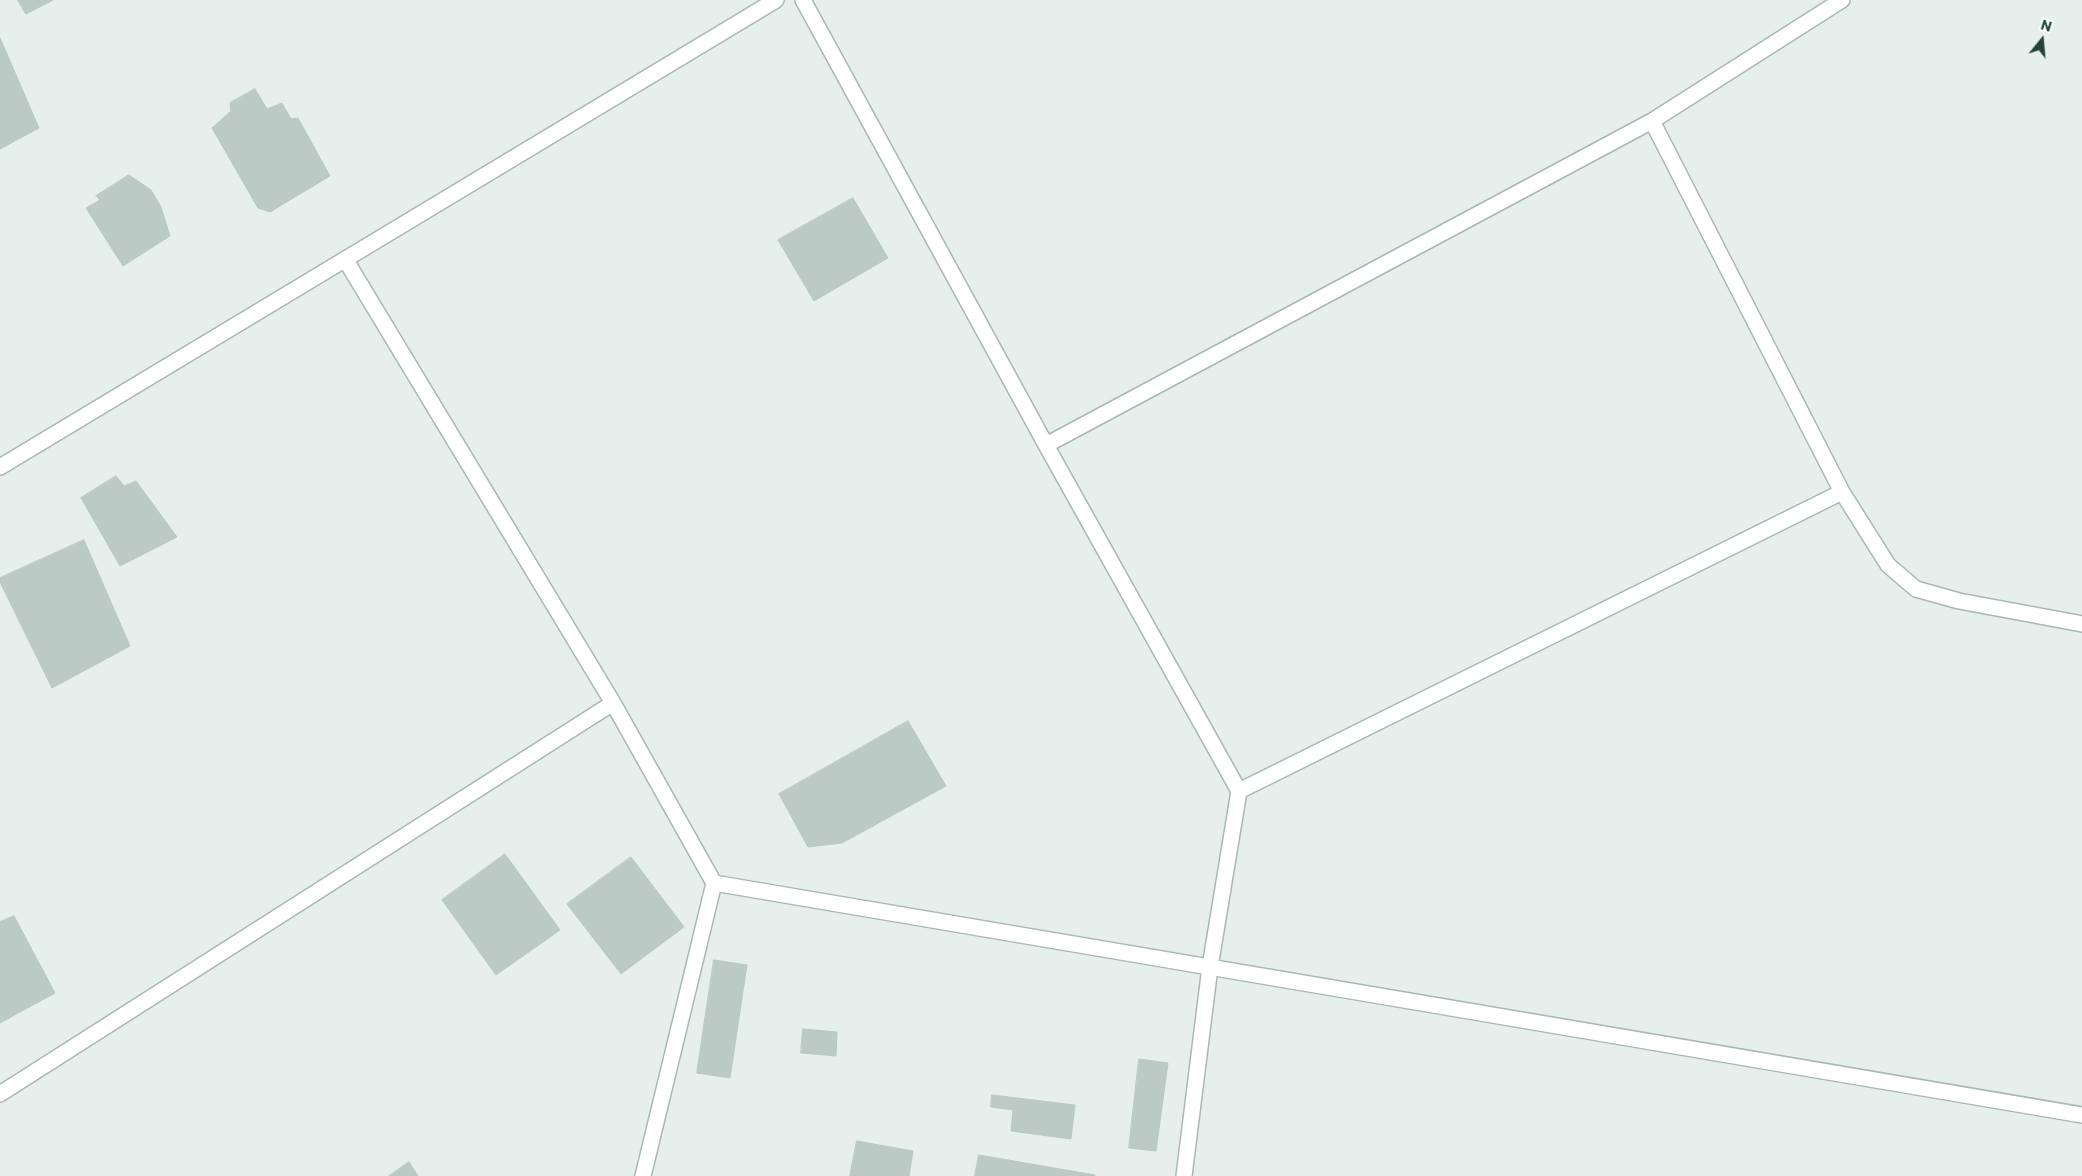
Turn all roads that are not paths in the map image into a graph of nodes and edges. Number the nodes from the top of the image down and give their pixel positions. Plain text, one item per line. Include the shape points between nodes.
1 (776, 0) edge
2 (803, 0) edge
3 (1842, 0) edge
4 (1652, 121) junction
5 (345, 259) junction
6 (1046, 446) junction
7 (0, 467) edge
8 (1842, 492) junction
9 (2082, 624) edge
10 (613, 703) junction
11 (1239, 790) junction
12 (714, 883) junction
13 (1210, 968) junction
14 (0, 1094) edge
15 (2082, 1115) edge
16 (643, 1176) edge
17 (1184, 1176) edge

1 - 5 street
2 - 6 street
3 - 4 street
4 - 6 street
4 - 8 street
5 - 7 street
5 - 10 street
6 - 11 street
8 - 9 street via 1888,565 1916,589 1959,601
8 - 11 street
10 - 12 street
10 - 14 street
11 - 13 street
12 - 13 street
12 - 16 street
13 - 15 street
13 - 17 street

